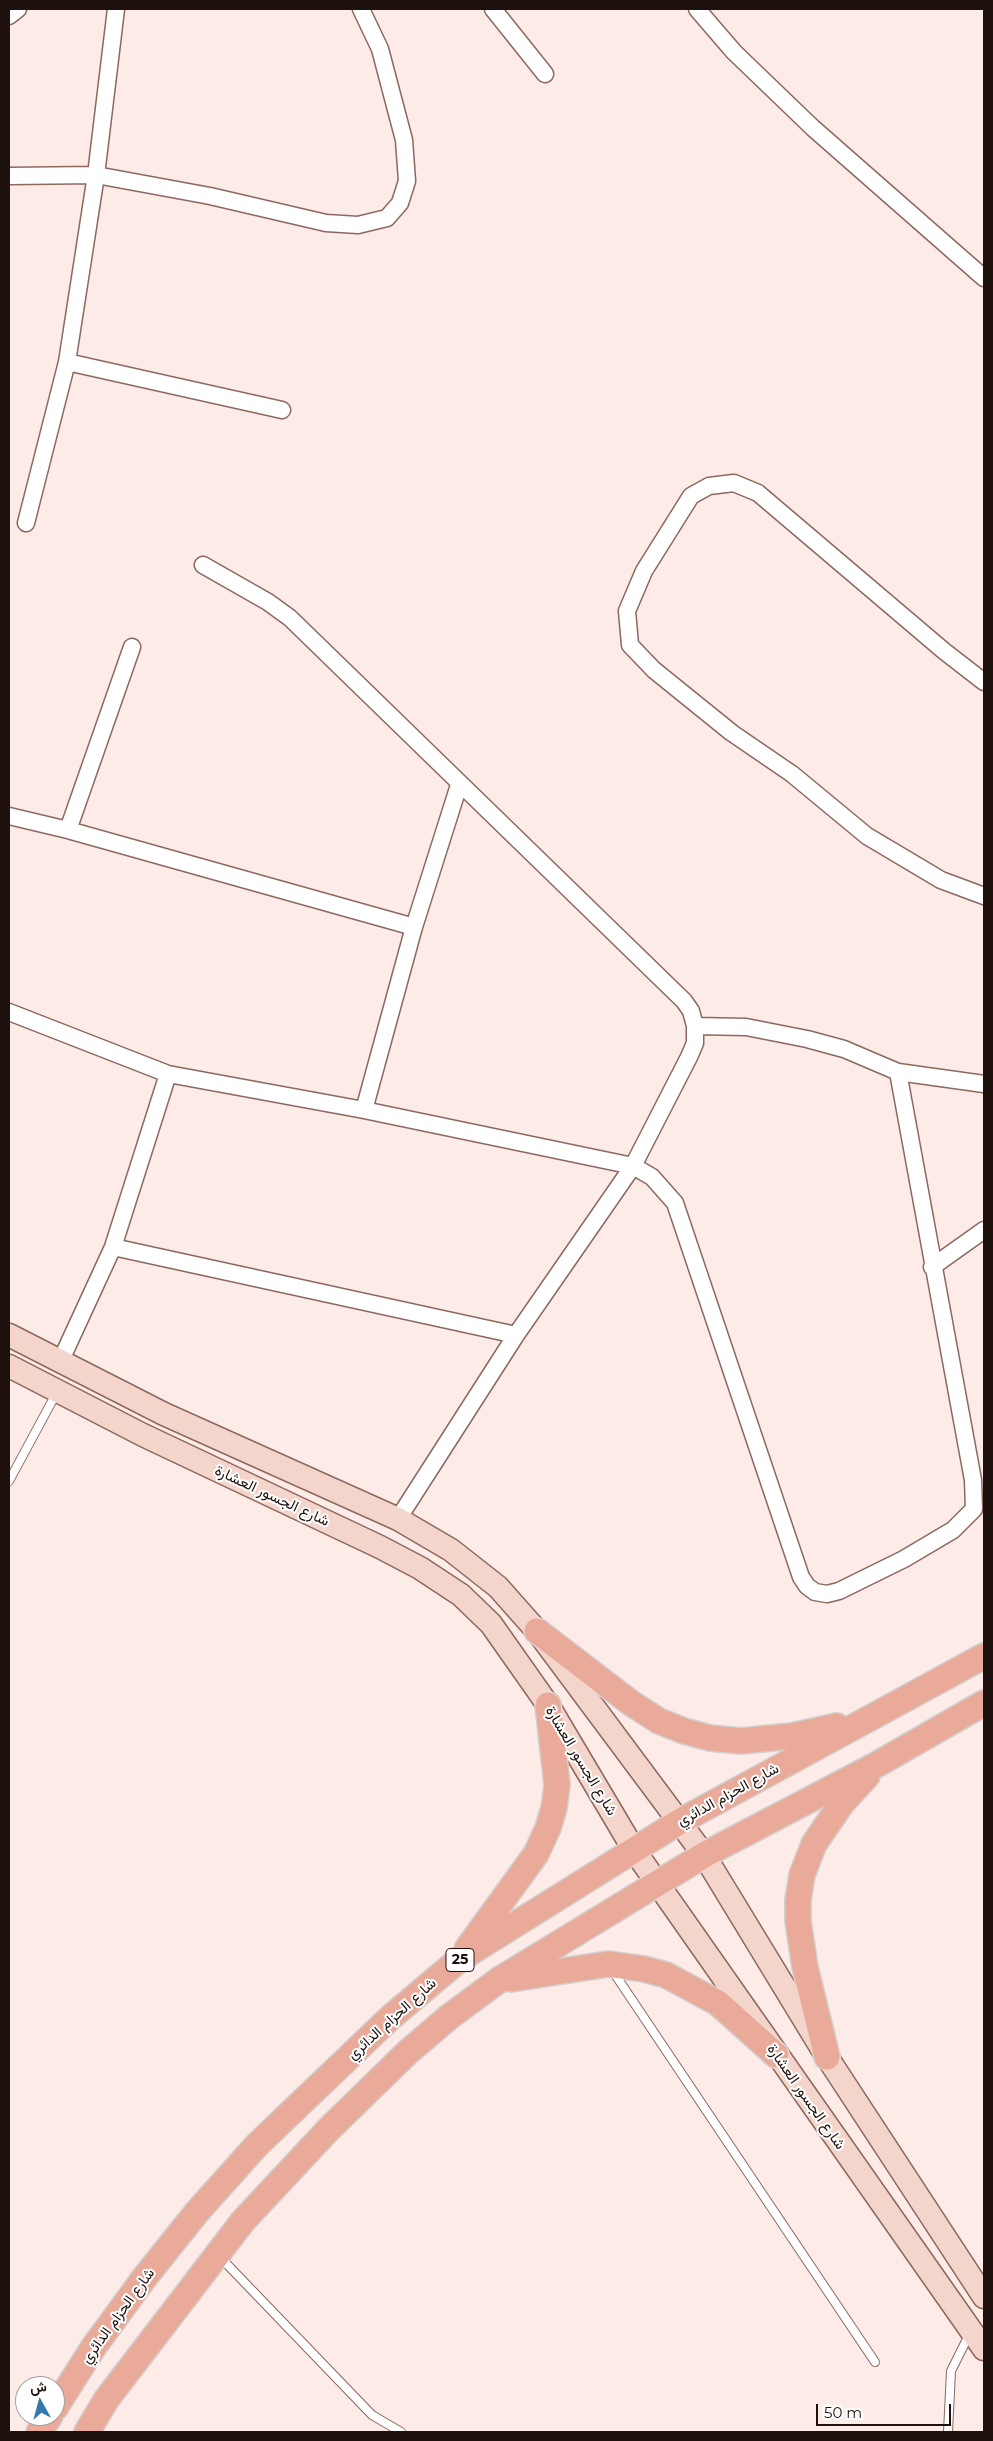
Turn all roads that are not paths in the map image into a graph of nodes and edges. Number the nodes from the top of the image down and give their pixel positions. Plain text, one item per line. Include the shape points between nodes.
1 (18, 9) edge
2 (116, 9) edge
3 (361, 9) edge
4 (493, 9) edge
5 (696, 9) edge
6 (9, 16) edge
7 (545, 74) dead end
8 (96, 175) junction
9 (9, 176) edge
10 (984, 278) edge
11 (67, 362) junction
12 (282, 410) dead end
13 (26, 523) dead end
14 (203, 565) dead end
15 (132, 647) dead end
16 (984, 682) edge
17 (459, 785) junction
18 (9, 816) edge
19 (68, 830) junction
20 (984, 896) edge
21 (414, 927) junction
22 (9, 1012) edge
23 (695, 1026) junction
24 (898, 1072) junction
25 (168, 1074) junction
26 (984, 1084) edge
27 (364, 1110) junction
28 (633, 1166) junction
29 (984, 1230) edge
30 (113, 1247) junction
31 (932, 1267) junction
32 (9, 1335) edge
33 (516, 1335) junction
34 (61, 1360) junction
35 (9, 1366) edge
36 (58, 1392) junction
37 (9, 1481) edge
38 (398, 1519) junction
39 (537, 1631) junction
40 (984, 1656) edge
41 (984, 1703) edge
42 (548, 1705) junction
43 (876, 1715) junction
44 (876, 1765) junction
45 (679, 1822) junction
46 (634, 1850) junction
47 (704, 1855) junction
48 (657, 1884) junction
49 (460, 1959) junction
50 (608, 1964) junction
51 (499, 1980) junction
52 (776, 2055) junction
53 (827, 2057) junction
54 (217, 2254) junction
55 (984, 2296) edge
56 (971, 2331) junction
57 (984, 2349) edge
58 (875, 2362) dead end
59 (65, 2392) edge
60 (87, 2432) edge
61 (400, 2432) edge
62 (948, 2432) edge

1 - 6 street
2 - 8 street
3 - 8 street via 380,49 404,140 407,181 400,203 387,218 358,225 326,223 210,196
4 - 7 street
5 - 10 street via 734,52 812,128
8 - 9 street
8 - 11 street
11 - 12 street
11 - 13 street
14 - 17 street via 290,618
15 - 19 street
16 - 20 street via 758,493 734,483 709,486 692,496 644,570 627,611 630,645 654,670 725,728 792,774 867,836 941,880
17 - 21 street
17 - 23 street via 684,1001
18 - 19 street
19 - 21 street
21 - 27 street
22 - 25 street
23 - 24 street via 746,1027 807,1039 844,1049
23 - 28 street via 689,1056
24 - 26 street
24 - 31 street
25 - 27 street
25 - 30 street
27 - 28 street
28 - 31 street via 652,1177 675,1203 801,1577 815,1592 839,1591 904,1559 953,1530 974,1509 973,1480
28 - 33 street
29 - 31 street
30 - 33 street
30 - 34 street
32 - 34 main road, شارع الجسور العشارة
33 - 38 street
34 - 38 main road, شارع الجسور العشارة via 164,1414
35 - 36 main road, شارع الجسور العشارة
36 - 37 lane
36 - 42 main road, شارع الجسور العشارة via 420,1568 461,1595 491,1624
38 - 39 main road, شارع الجسور العشارة via 451,1550 498,1587
39 - 43 main road via 659,1721 710,1738 765,1740 821,1731
39 - 45 main road, شارع الجسور العشارة
40 - 43 main road, شارع الحزام الدائري / 25
41 - 44 main road, 25
42 - 46 main road, شارع الجسور العشارة
42 - 49 main road via 557,1785 548,1828 536,1854
43 - 45 main road, شارع الحزام الدائري / 25
44 - 47 main road, 25
44 - 53 main road via 842,1803 814,1844 802,1875 798,1921 805,1967
45 - 46 main road, شارع الحزام الدائري / 25
45 - 47 main road, شارع الجسور العشارة
46 - 48 main road, شارع الجسور العشارة
46 - 49 main road, شارع الحزام الدائري / 25
47 - 48 main road, 25
47 - 53 main road, شارع الجسور العشارة
48 - 51 main road, 25
48 - 52 main road, شارع الجسور العشارة
49 - 59 main road, شارع الحزام الدائري / 25 via 391,2017 244,2160 145,2277
50 - 51 main road
50 - 52 main road via 644,1969 689,1986 718,2002
50 - 58 lane
51 - 54 main road, 25 via 408,2052 328,2129
52 - 56 main road, شارع الجسور العشارة
53 - 55 main road, شارع الجسور العشارة
54 - 60 main road, 25 via 106,2400
54 - 61 lane via 372,2415
56 - 57 main road, شارع الجسور العشارة
56 - 62 lane via 951,2371

